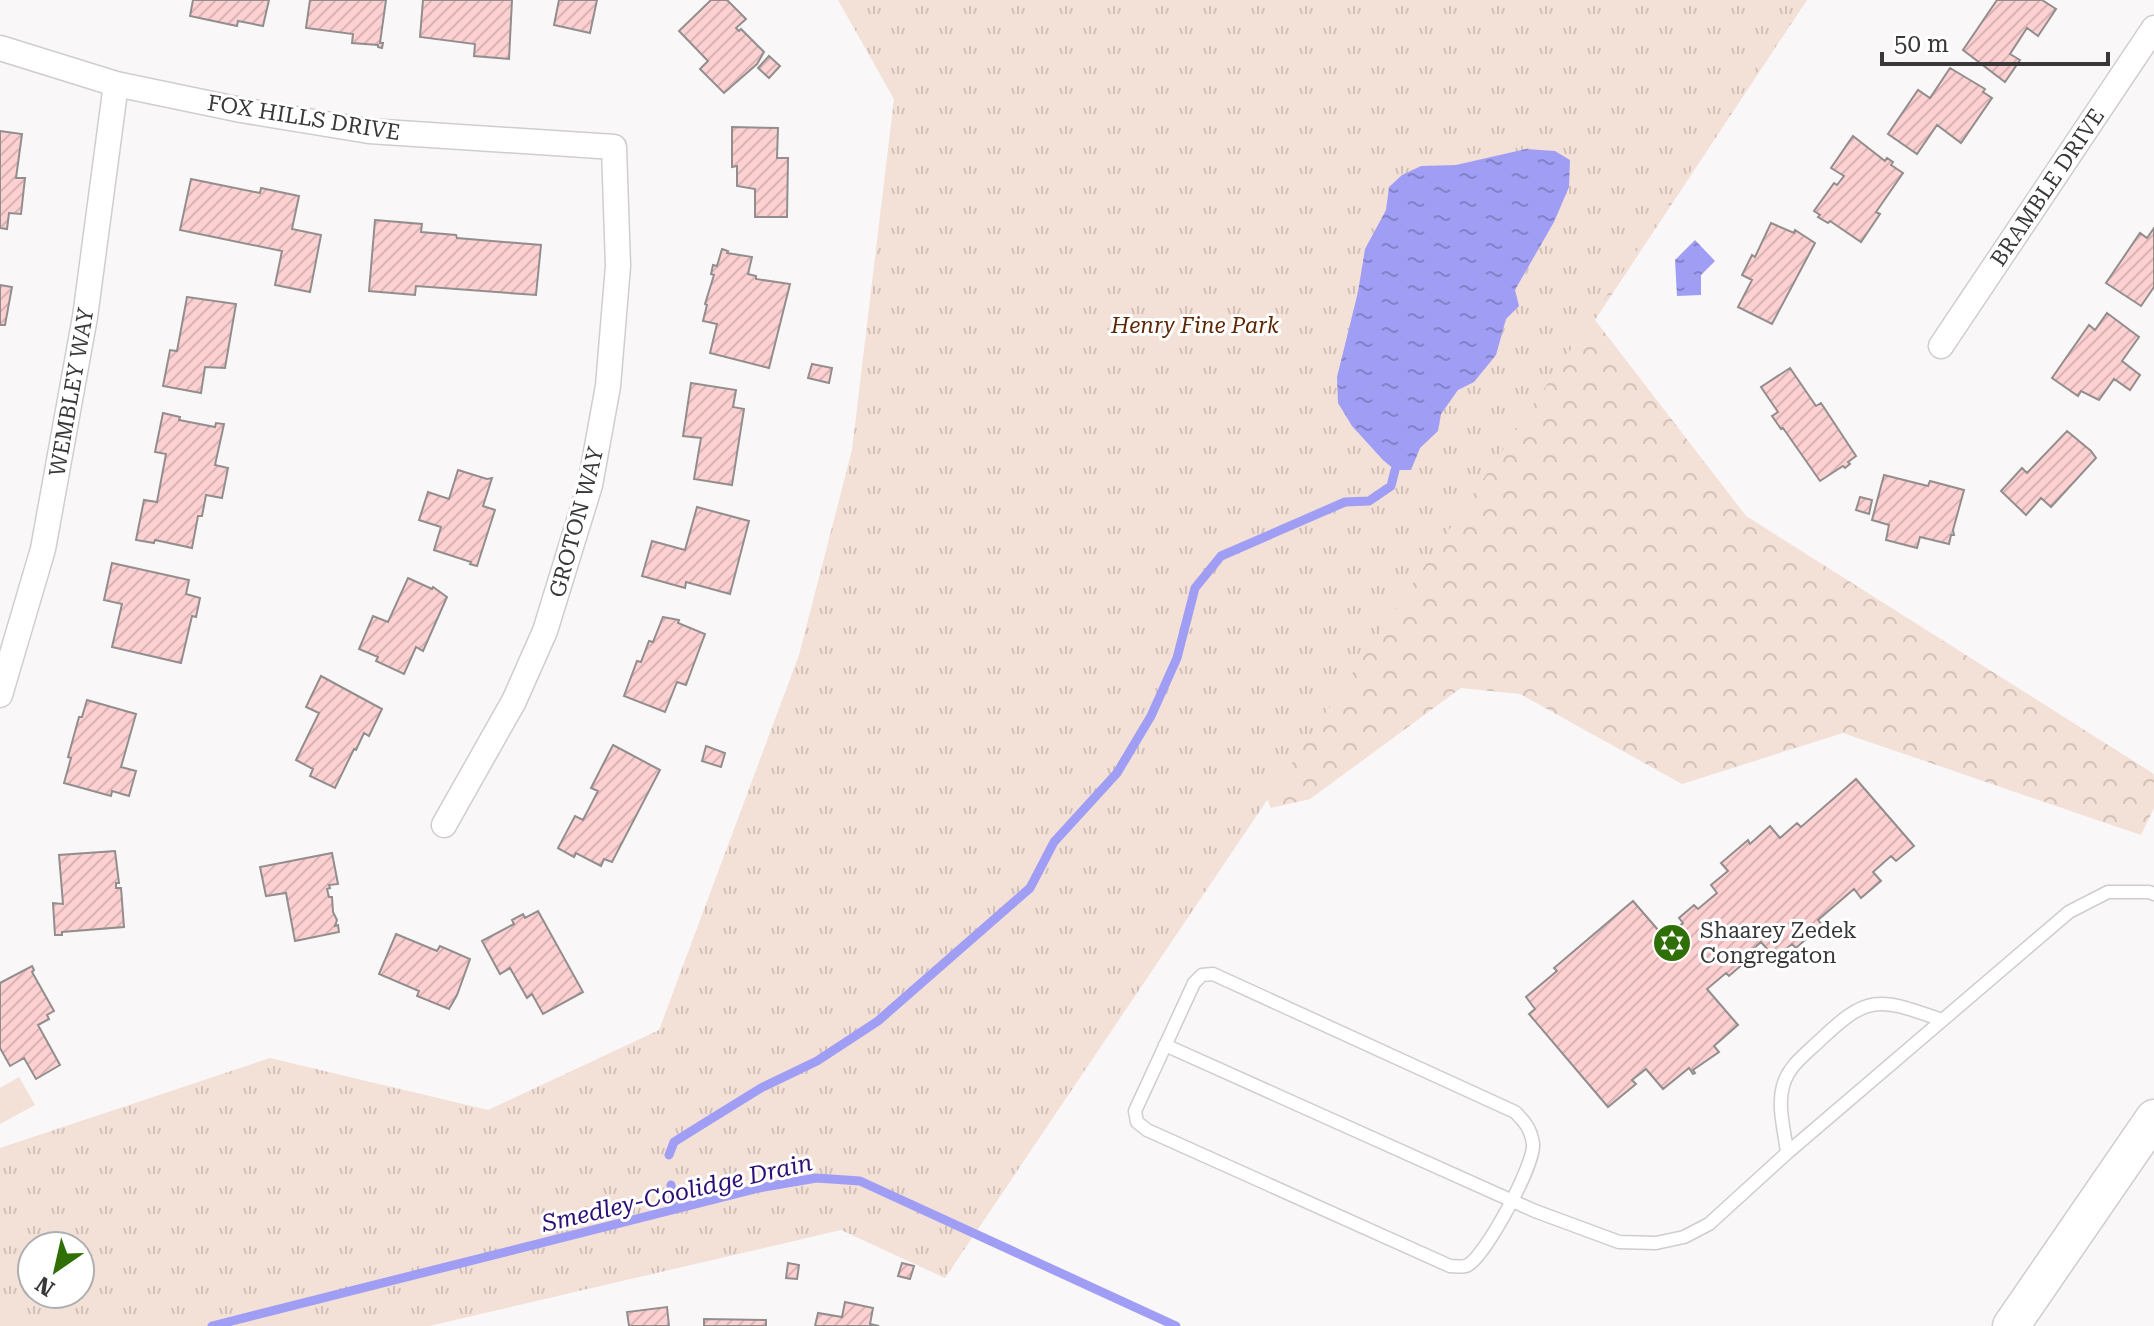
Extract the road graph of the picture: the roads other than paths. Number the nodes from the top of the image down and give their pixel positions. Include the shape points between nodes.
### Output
1 (2154, 28) edge
2 (0, 48) edge
3 (116, 84) junction
4 (614, 147) joint
5 (1941, 346) dead end
6 (0, 695) edge
7 (444, 825) dead end
8 (2154, 894) edge
9 (1942, 1020) junction
10 (1165, 1045) junction
11 (2154, 1118) edge
12 (1787, 1153) junction
13 (1512, 1202) junction
14 (2011, 1326) edge

1 - 5 street, BRAMBLE DRIVE
2 - 3 street, FOX HILLS DRIVE
3 - 4 street, FOX HILLS DRIVE via 369,131
3 - 6 street, WEMBLEY WAY via 85,317 43,549
4 - 7 street, GROTON WAY via 618,266 608,386 590,485 545,631 514,701
8 - 9 lane via 2108,892 2069,912
9 - 12 lane
9 - 12 lane via 1895,1003 1868,1005 1845,1016 1790,1069 1781,1108
10 - 13 lane
10 - 13 lane via 1194,983 1213,974 1515,1112 1529,1126 1534,1148
10 - 13 lane via 1135,1111 1137,1122 1147,1130 1450,1266 1465,1267 1476,1259
11 - 14 street
12 - 13 lane via 1709,1224 1656,1243 1619,1242

